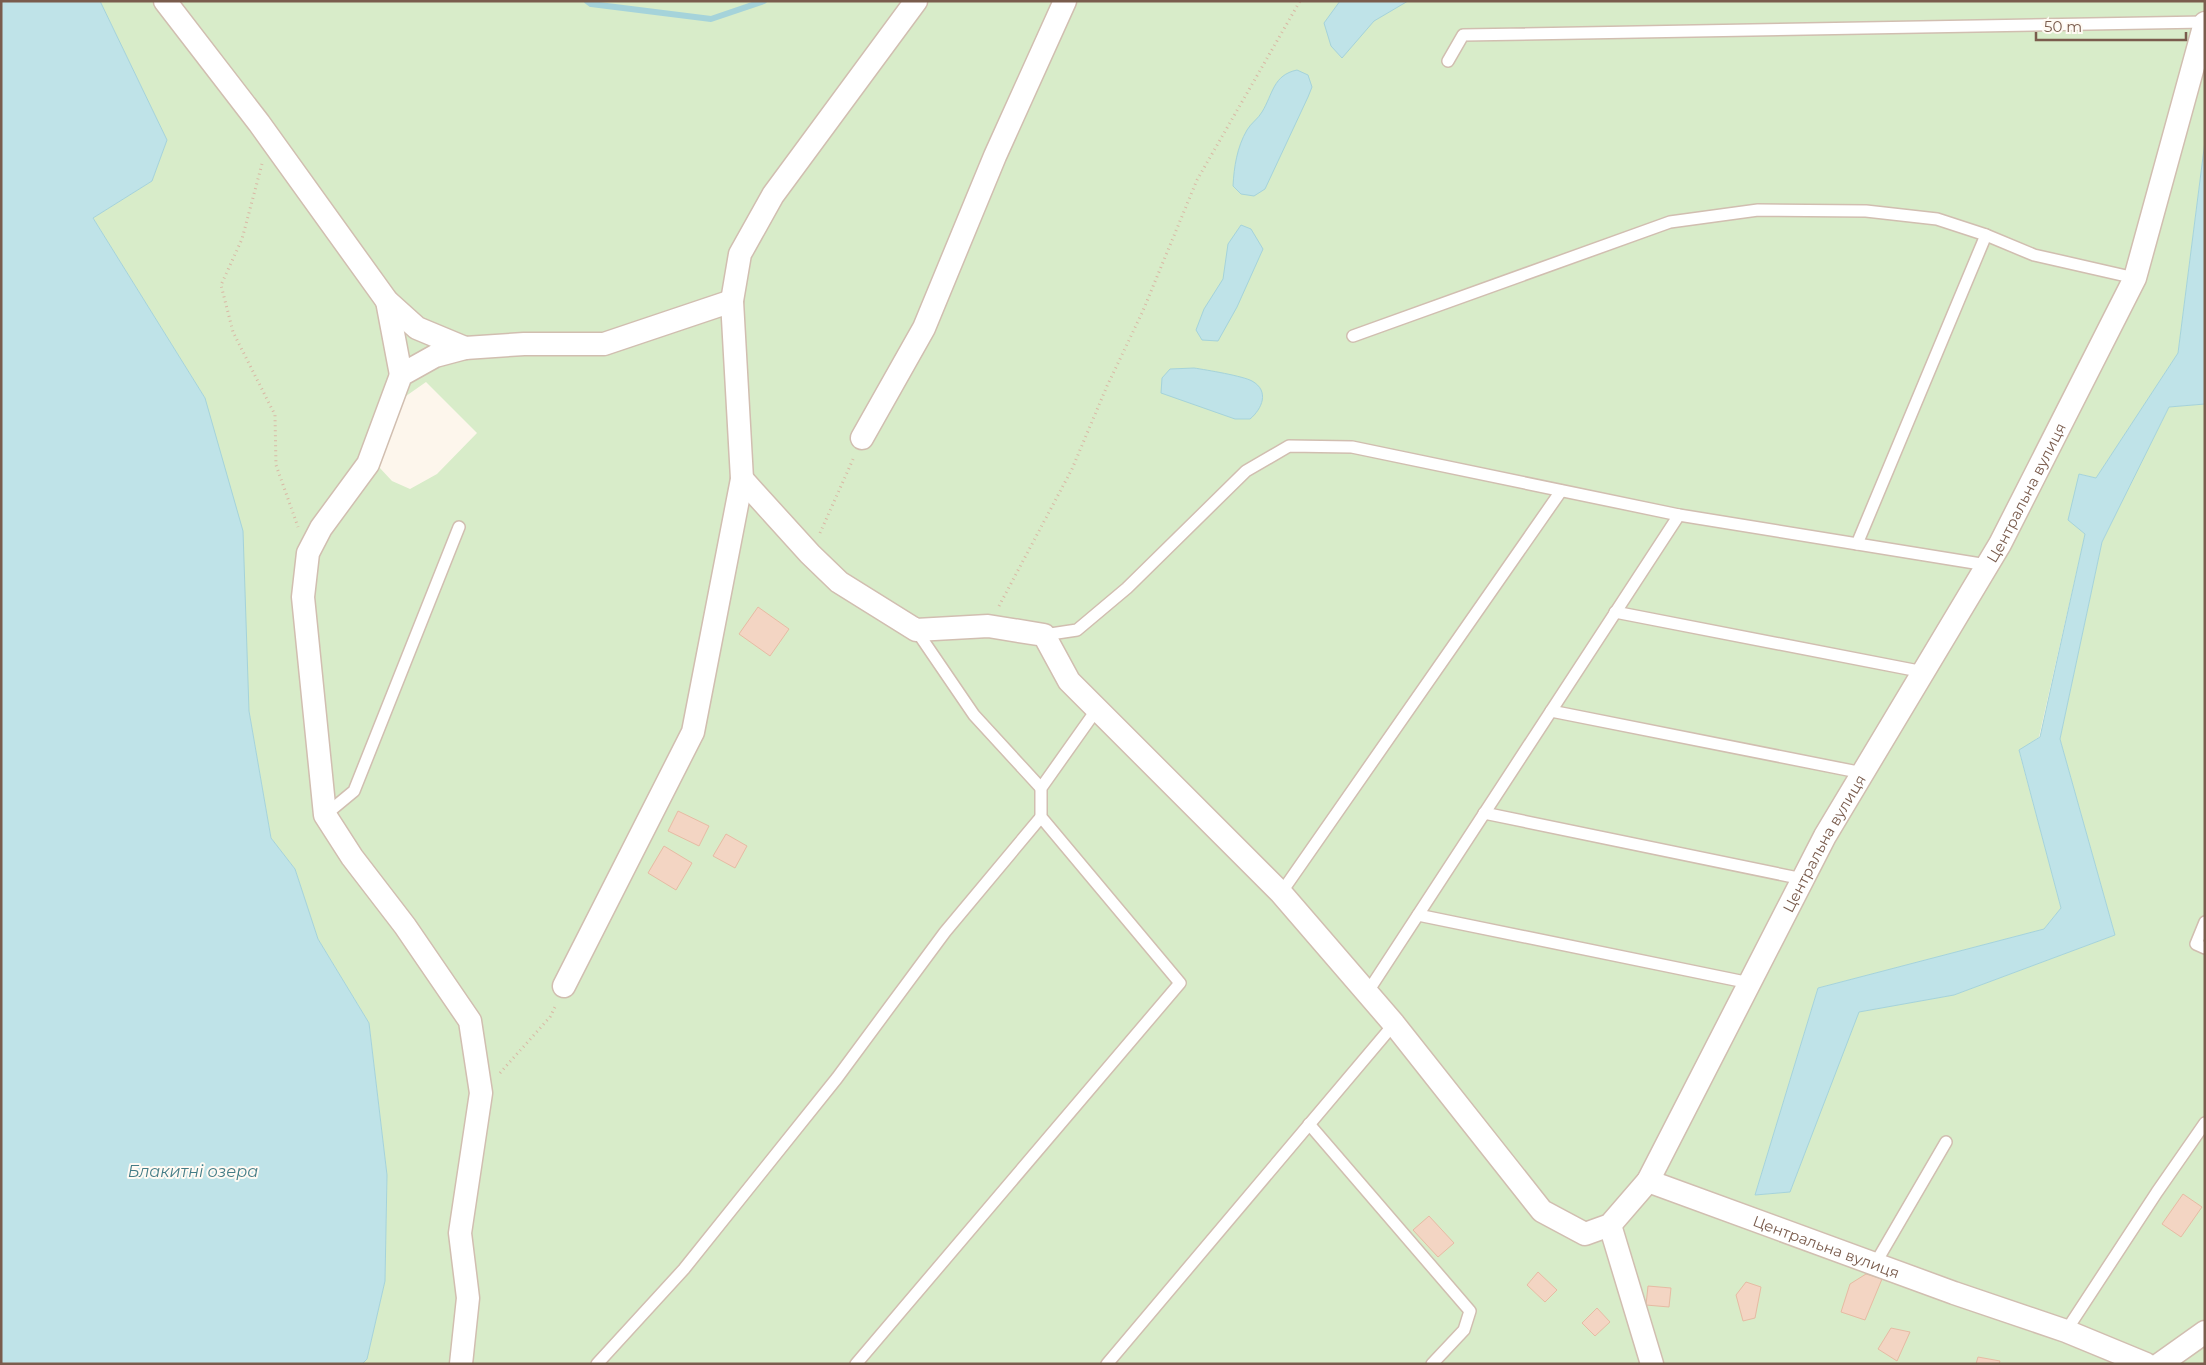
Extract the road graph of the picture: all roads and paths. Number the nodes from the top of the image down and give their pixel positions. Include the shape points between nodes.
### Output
1 (165, 1) edge
2 (916, 1) edge
3 (1065, 1) edge
4 (1300, 1) edge
5 (2205, 22) edge
6 (1448, 61) dead end
7 (268, 138) junction
8 (1986, 236) junction
9 (2135, 278) junction
10 (387, 301) junction
11 (732, 301) junction
12 (1353, 336) dead end
13 (465, 348) junction
14 (401, 375) junction
15 (862, 438) joint
16 (742, 479) junction
17 (1561, 491) junction
18 (1679, 515) junction
19 (459, 528) dead end
20 (1857, 544) junction
21 (308, 554) junction
22 (810, 554) junction
23 (1988, 565) junction
24 (1616, 612) junction
25 (988, 626) junction
26 (916, 630) junction
27 (1044, 635) junction
28 (1924, 672) junction
29 (1096, 709) junction
30 (1551, 711) junction
31 (1863, 773) junction
32 (1042, 788) junction
33 (1484, 813) junction
34 (325, 815) junction
35 (1041, 817) junction
36 (1803, 879) junction
37 (1281, 893) junction
38 (1418, 915) junction
39 (2205, 922) edge
40 (2205, 948) edge
41 (1750, 983) junction
42 (564, 986) joint
43 (1367, 993) junction
44 (1394, 1024) junction
45 (481, 1093) junction
46 (2205, 1123) edge
47 (1309, 1124) junction
48 (1946, 1142) dead end
49 (1648, 1181) junction
50 (1610, 1225) junction
51 (1875, 1264) junction
52 (2066, 1331) junction
53 (2205, 1332) edge
54 (461, 1364) edge
55 (597, 1364) edge
56 (856, 1364) edge
57 (1107, 1364) edge
58 (1432, 1364) edge
59 (1652, 1364) edge
60 (2146, 1364) edge
61 (2160, 1364) edge

1 - 7 street
2 - 11 street via 772,195 740,254
3 - 15 street via 995,156 924,328
4 - 25 path via 1197,180 1072,469
5 - 6 lane via 1463,35
5 - 9 street, Центральна вулиця
7 - 10 street
7 - 21 path via 242,238 221,286 233,332 275,415 276,465
8 - 9 lane via 2034,255
8 - 12 lane via 1936,219 1866,211 1758,210 1670,222
8 - 20 lane
9 - 23 street, Центральна вулиця
10 - 13 street via 417,328
10 - 14 street
11 - 13 street via 604,344
11 - 16 street
13 - 14 street via 435,356
14 - 21 street via 368,464 321,528
15 - 22 path
16 - 22 street
16 - 42 street via 693,732
17 - 18 lane
17 - 27 lane via 1352,448 1289,446 1246,470 1127,588 1077,630
17 - 37 lane
18 - 20 lane
18 - 24 lane
19 - 34 lane via 354,791
20 - 23 lane
21 - 34 street via 303,597
22 - 26 street via 839,582
23 - 28 street, Центральна вулиця
24 - 28 lane
24 - 30 lane
25 - 26 street
25 - 27 street
26 - 32 lane via 974,715
27 - 29 street via 1068,681
28 - 31 street, Центральна вулиця
29 - 32 lane
29 - 37 street
30 - 31 lane
30 - 33 lane
31 - 36 street, Центральна вулиця
32 - 35 lane
33 - 36 lane
33 - 38 lane
34 - 45 street via 470,1021
35 - 55 lane via 945,932 837,1078 684,1269
35 - 56 lane via 1180,983
36 - 41 street, Центральна вулиця
37 - 43 street
38 - 41 lane
38 - 43 lane
39 - 40 lane via 2196,944
41 - 49 street, Центральна вулиця
42 - 45 path via 550,1017
43 - 44 street
44 - 47 lane
44 - 50 street via 1542,1211 1584,1234
45 - 54 street via 460,1233 468,1298
46 - 52 lane
47 - 57 lane
47 - 58 lane via 1470,1311 1464,1330
48 - 51 lane
49 - 50 street
49 - 51 street, Центральна вулиця
50 - 59 street
51 - 52 street, Центральна вулиця
52 - 60 street, Центральна вулиця
53 - 61 street

